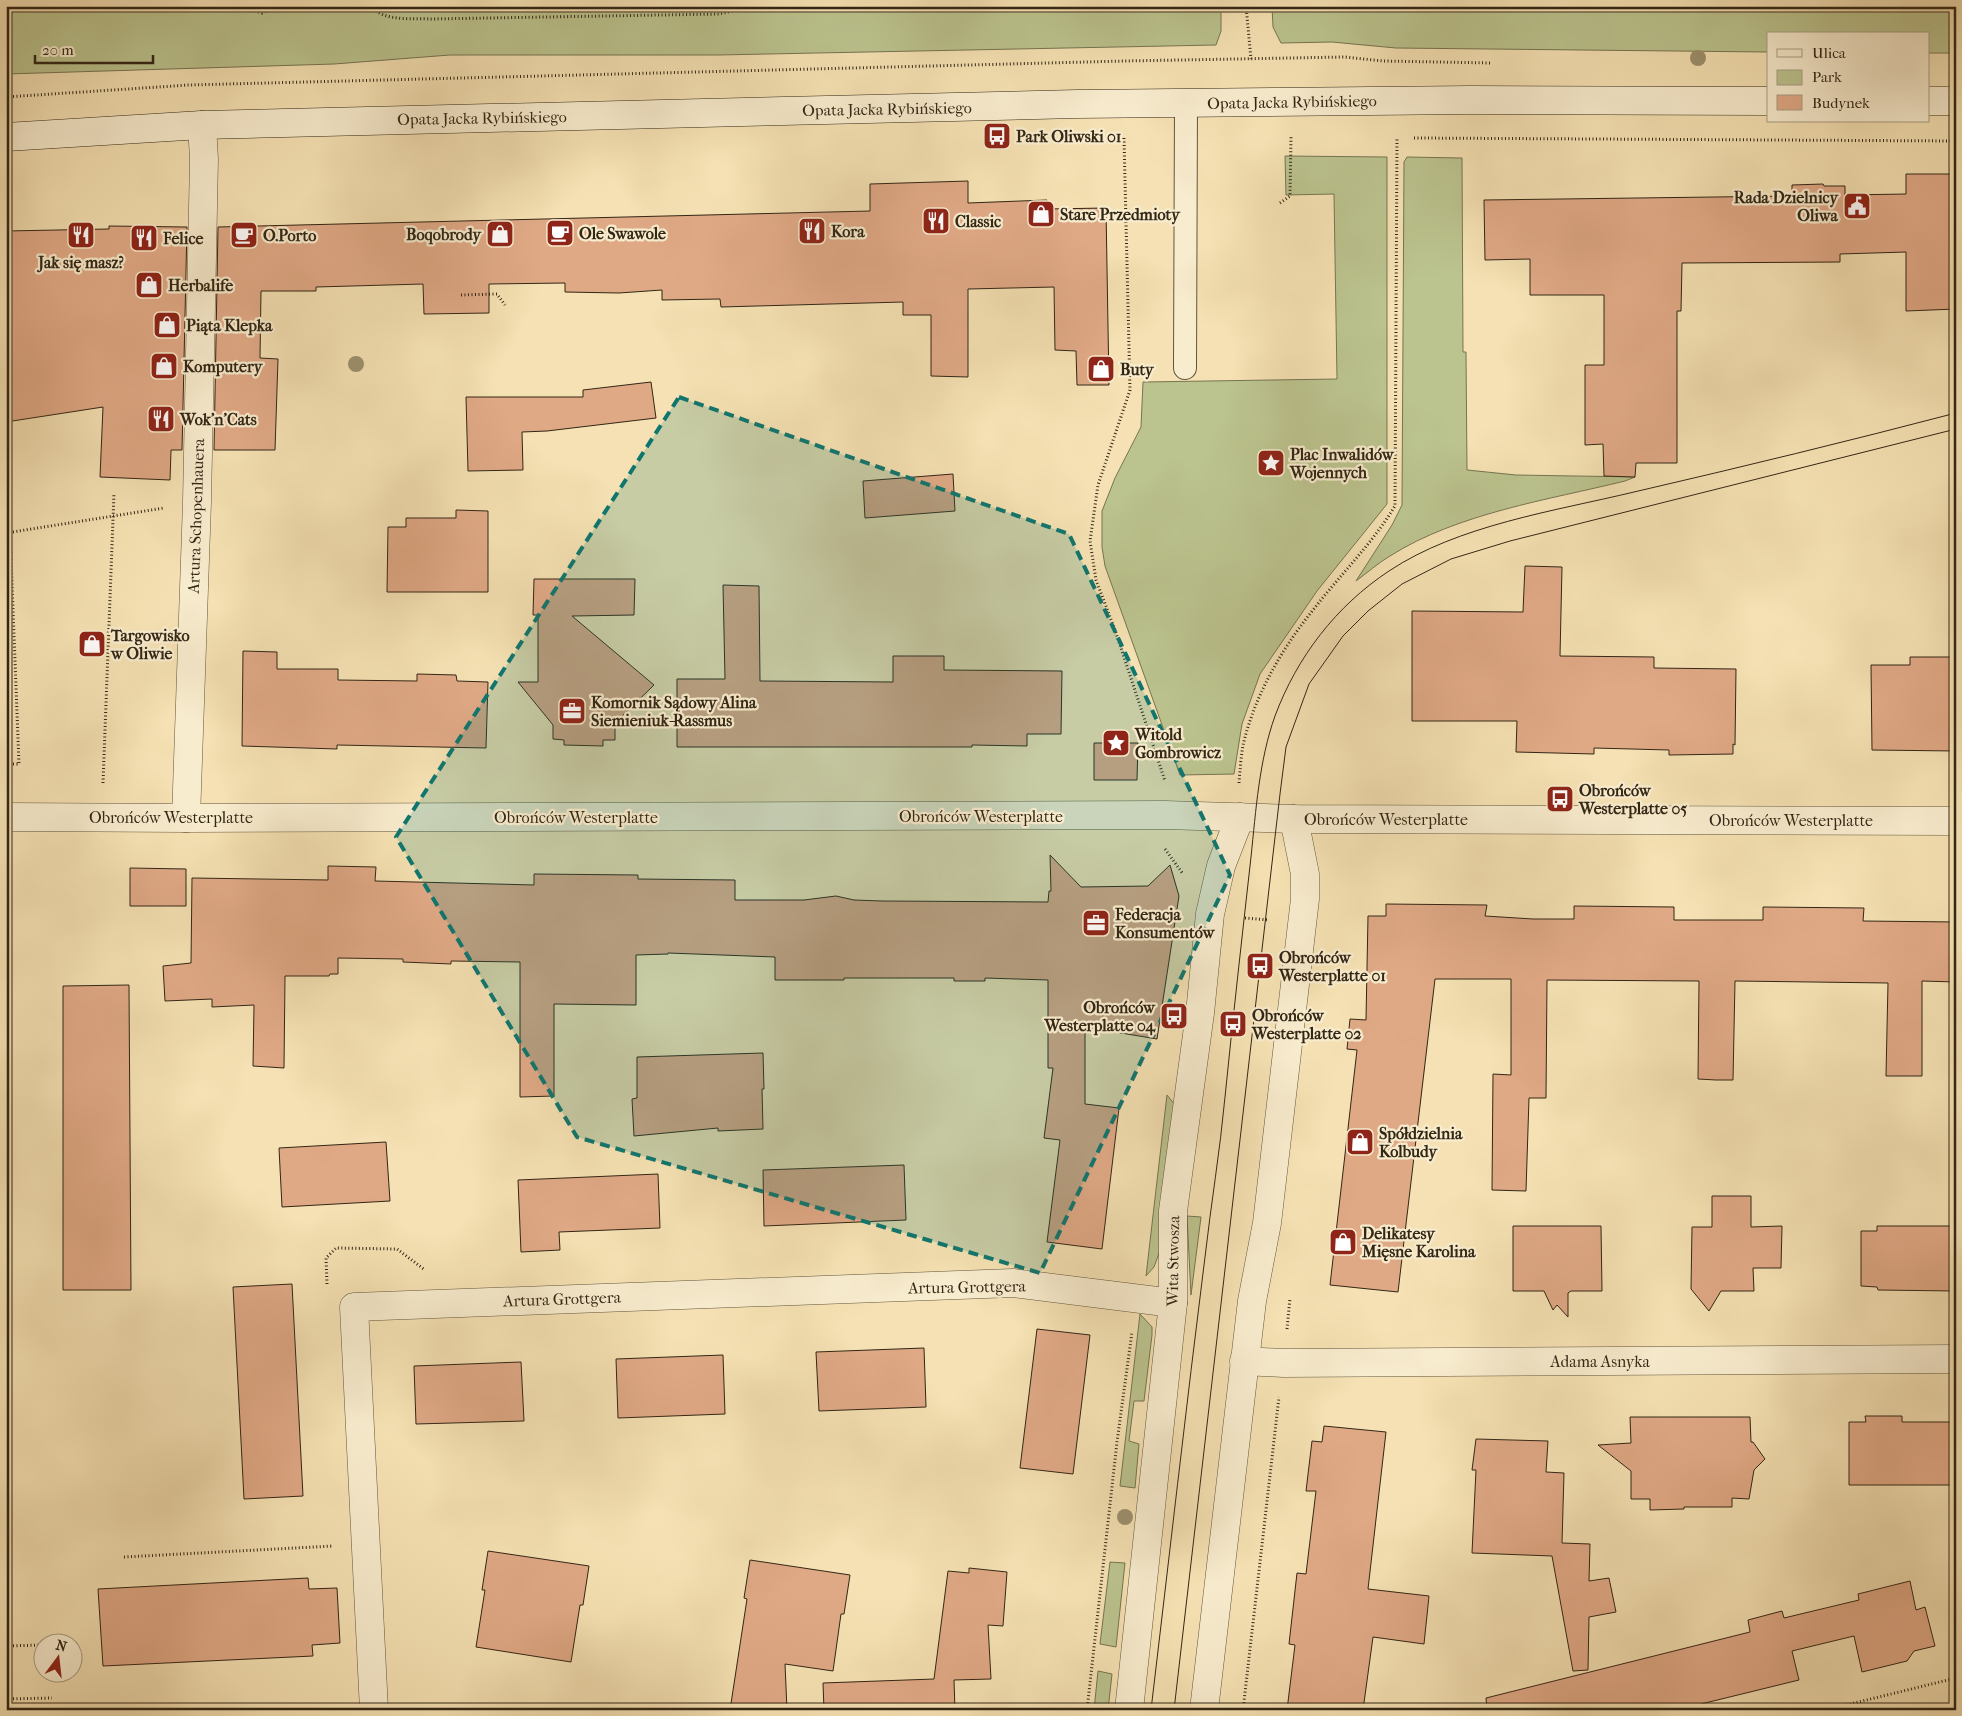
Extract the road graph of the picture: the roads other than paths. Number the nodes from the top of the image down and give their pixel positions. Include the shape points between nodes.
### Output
1 (1767, 101) edge
2 (1930, 101) edge
3 (1956, 101) edge
4 (1186, 104) junction
5 (202, 124) junction
6 (6, 137) edge
7 (1185, 368) dead end
8 (6, 817) edge
9 (186, 818) junction
10 (1240, 818) junction
11 (1294, 819) junction
12 (1956, 821) edge
13 (1173, 1302) junction
14 (1956, 1359) edge
15 (1244, 1361) junction
16 (374, 1710) edge
17 (1130, 1710) edge
18 (1204, 1710) edge

1 - 4 street, Opata Jacka Rybińskiego via 1471,100
2 - 3 street
4 - 5 street, Opata Jacka Rybińskiego
4 - 7 lane
5 - 6 street, Opata Jacka Rybińskiego
5 - 9 street, Artura Schopenhauera via 204,169 197,502
8 - 9 street, Obrońców Westerplatte
9 - 10 street, Obrońców Westerplatte via 1145,815
10 - 11 street, Obrońców Westerplatte
10 - 13 street, Wita Stwosza via 1220,866 1210,914 1174,1211
11 - 12 street, Obrońców Westerplatte
11 - 15 street via 1305,874 1305,899 1267,1223
13 - 16 street, Artura Grottgera via 1013,1283 354,1307
13 - 17 street, Wita Stwosza
14 - 15 street, Adama Asnyka
15 - 18 street

